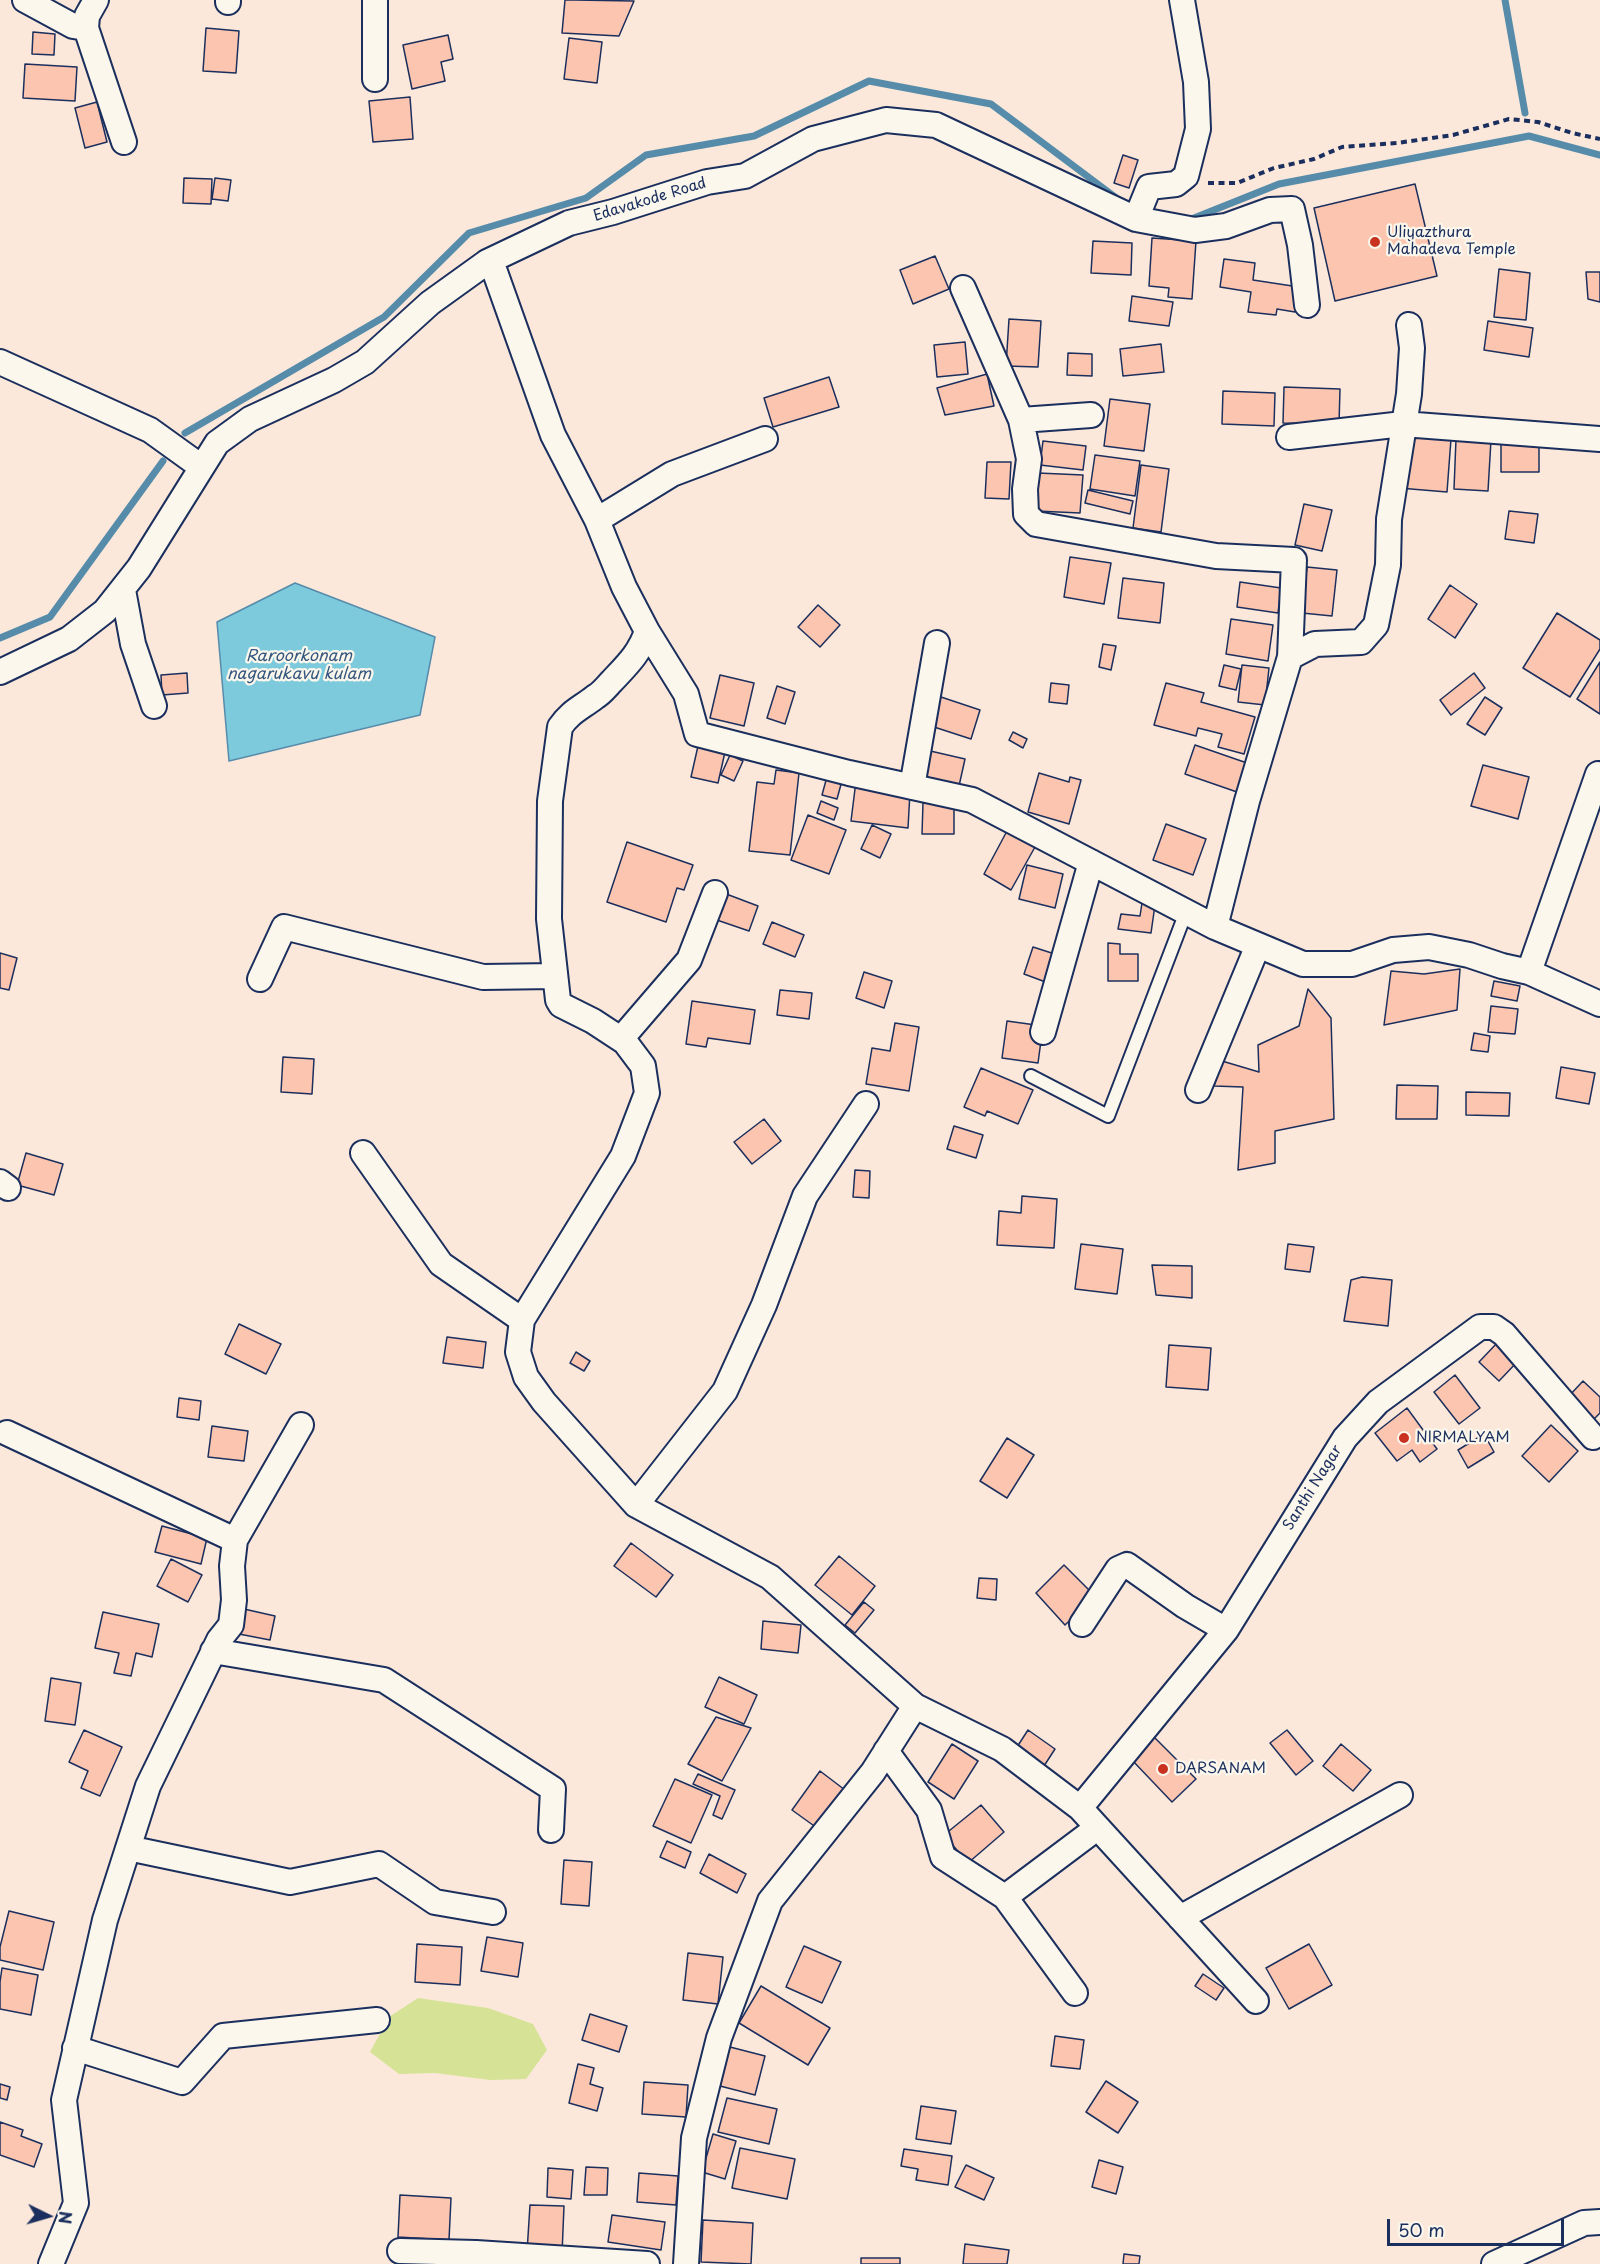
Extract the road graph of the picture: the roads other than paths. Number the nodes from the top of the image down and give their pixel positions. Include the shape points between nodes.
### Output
1 (25, 0) edge
2 (96, 0) edge
3 (375, 0) edge
4 (1182, 0) edge
5 (86, 28) junction
6 (375, 79) dead end
7 (123, 142) dead end
8 (1137, 216) junction
9 (487, 262) junction
10 (963, 288) dead end
11 (1307, 305) dead end
12 (1409, 325) dead end
13 (0, 362) edge
14 (1091, 415) dead end
15 (1021, 420) junction
16 (1403, 424) junction
17 (1289, 437) dead end
18 (765, 439) dead end
19 (1600, 439) edge
20 (200, 466) junction
21 (597, 520) junction
22 (123, 590) junction
23 (647, 631) junction
24 (937, 644) dead end
25 (1290, 657) junction
26 (0, 672) edge
27 (154, 706) dead end
28 (1598, 774) dead end
29 (912, 787) junction
30 (1091, 862) junction
31 (715, 893) dead end
32 (1186, 912) junction
33 (1215, 927) junction
34 (1258, 945) junction
35 (1529, 972) junction
36 (554, 976) junction
37 (260, 980) dead end
38 (1600, 1005) edge
39 (1042, 1032) dead end
40 (621, 1040) junction
41 (1031, 1076) dead end
42 (1198, 1090) dead end
43 (866, 1104) dead end
44 (363, 1153) dead end
45 (522, 1320) junction
46 (301, 1425) dead end
47 (7, 1433) dead end
48 (1593, 1437) dead end
49 (636, 1505) junction
50 (235, 1540) junction
51 (1082, 1624) dead end
52 (1226, 1630) junction
53 (213, 1651) junction
54 (915, 1706) junction
55 (886, 1751) junction
56 (1400, 1795) dead end
57 (1080, 1808) junction
58 (1097, 1828) junction
59 (551, 1830) dead end
60 (128, 1848) junction
61 (1005, 1897) junction
62 (493, 1911) dead end
63 (1180, 1918) junction
64 (1075, 1993) dead end
65 (1256, 2001) dead end
66 (377, 2020) dead end
67 (75, 2048) junction
68 (1600, 2222) edge
69 (400, 2251) dead end
70 (51, 2264) edge
71 (647, 2264) edge
72 (686, 2264) edge
73 (1494, 2264) edge

1 - 5 street via 73,26
2 - 5 street via 87,16
3 - 6 street
4 - 8 street via 1197,82 1198,129 1186,176 1176,184 1149,187
5 - 7 street
8 - 9 street, Edavakode Road via 936,125 886,120 813,139 745,176 707,182 569,223
8 - 11 street, Edavakode Road via 1194,230 1226,226 1270,210 1292,209
9 - 20 street, Edavakode Road via 430,303 365,362 250,419 217,443
9 - 21 street via 495,272 553,435
10 - 15 street
12 - 16 street via 1412,348
13 - 20 street via 150,430
14 - 15 street
15 - 25 street via 1029,459 1026,514 1036,524 1216,556 1294,560
16 - 17 street
16 - 19 street
16 - 25 street via 1389,519 1388,565 1376,625 1360,642 1315,644
18 - 21 street via 672,474
20 - 22 street, Edavakode Road
21 - 23 street
22 - 26 street, Edavakode Road via 105,611 69,639
22 - 27 street via 133,644
23 - 29 street via 686,694 697,734
23 - 36 street via 633,660 596,697 566,717 560,727 550,801 549,919
24 - 29 street
25 - 33 street
28 - 35 street
29 - 30 street via 972,800
30 - 32 street
30 - 39 street
31 - 40 street via 689,960
32 - 33 street
32 - 41 lane via 1108,1116
33 - 34 street
34 - 35 street via 1303,964 1352,964 1393,950 1429,947
34 - 42 street
35 - 38 street
36 - 37 street via 483,977 284,927
36 - 40 street via 561,1005
40 - 45 street via 643,1066 647,1093 623,1156
43 - 49 street via 805,1196 764,1305 725,1391
44 - 45 street via 441,1264
45 - 49 street via 518,1352 526,1377
46 - 50 street
47 - 50 street
48 - 52 street, Santhi Nagar via 1504,1334 1494,1327 1480,1327 1378,1402 1345,1438
49 - 54 street via 770,1577
50 - 53 street via 231,1625
51 - 52 street via 1118,1569 1127,1565
52 - 57 street, Santhi Nagar
53 - 59 street via 384,1680 553,1789
53 - 60 street via 148,1786
54 - 55 street
54 - 57 street via 1002,1749
55 - 61 street via 929,1810 943,1857
55 - 72 street via 770,1901 719,2038 694,2138
56 - 63 street
57 - 58 street
58 - 61 street
58 - 63 street
60 - 62 street via 290,1882 379,1864 435,1902
60 - 67 street via 105,1920
61 - 64 street
63 - 65 street
66 - 67 street via 223,2036 182,2082
67 - 70 street via 64,2110 76,2203
68 - 73 street via 1584,2223
69 - 71 street

